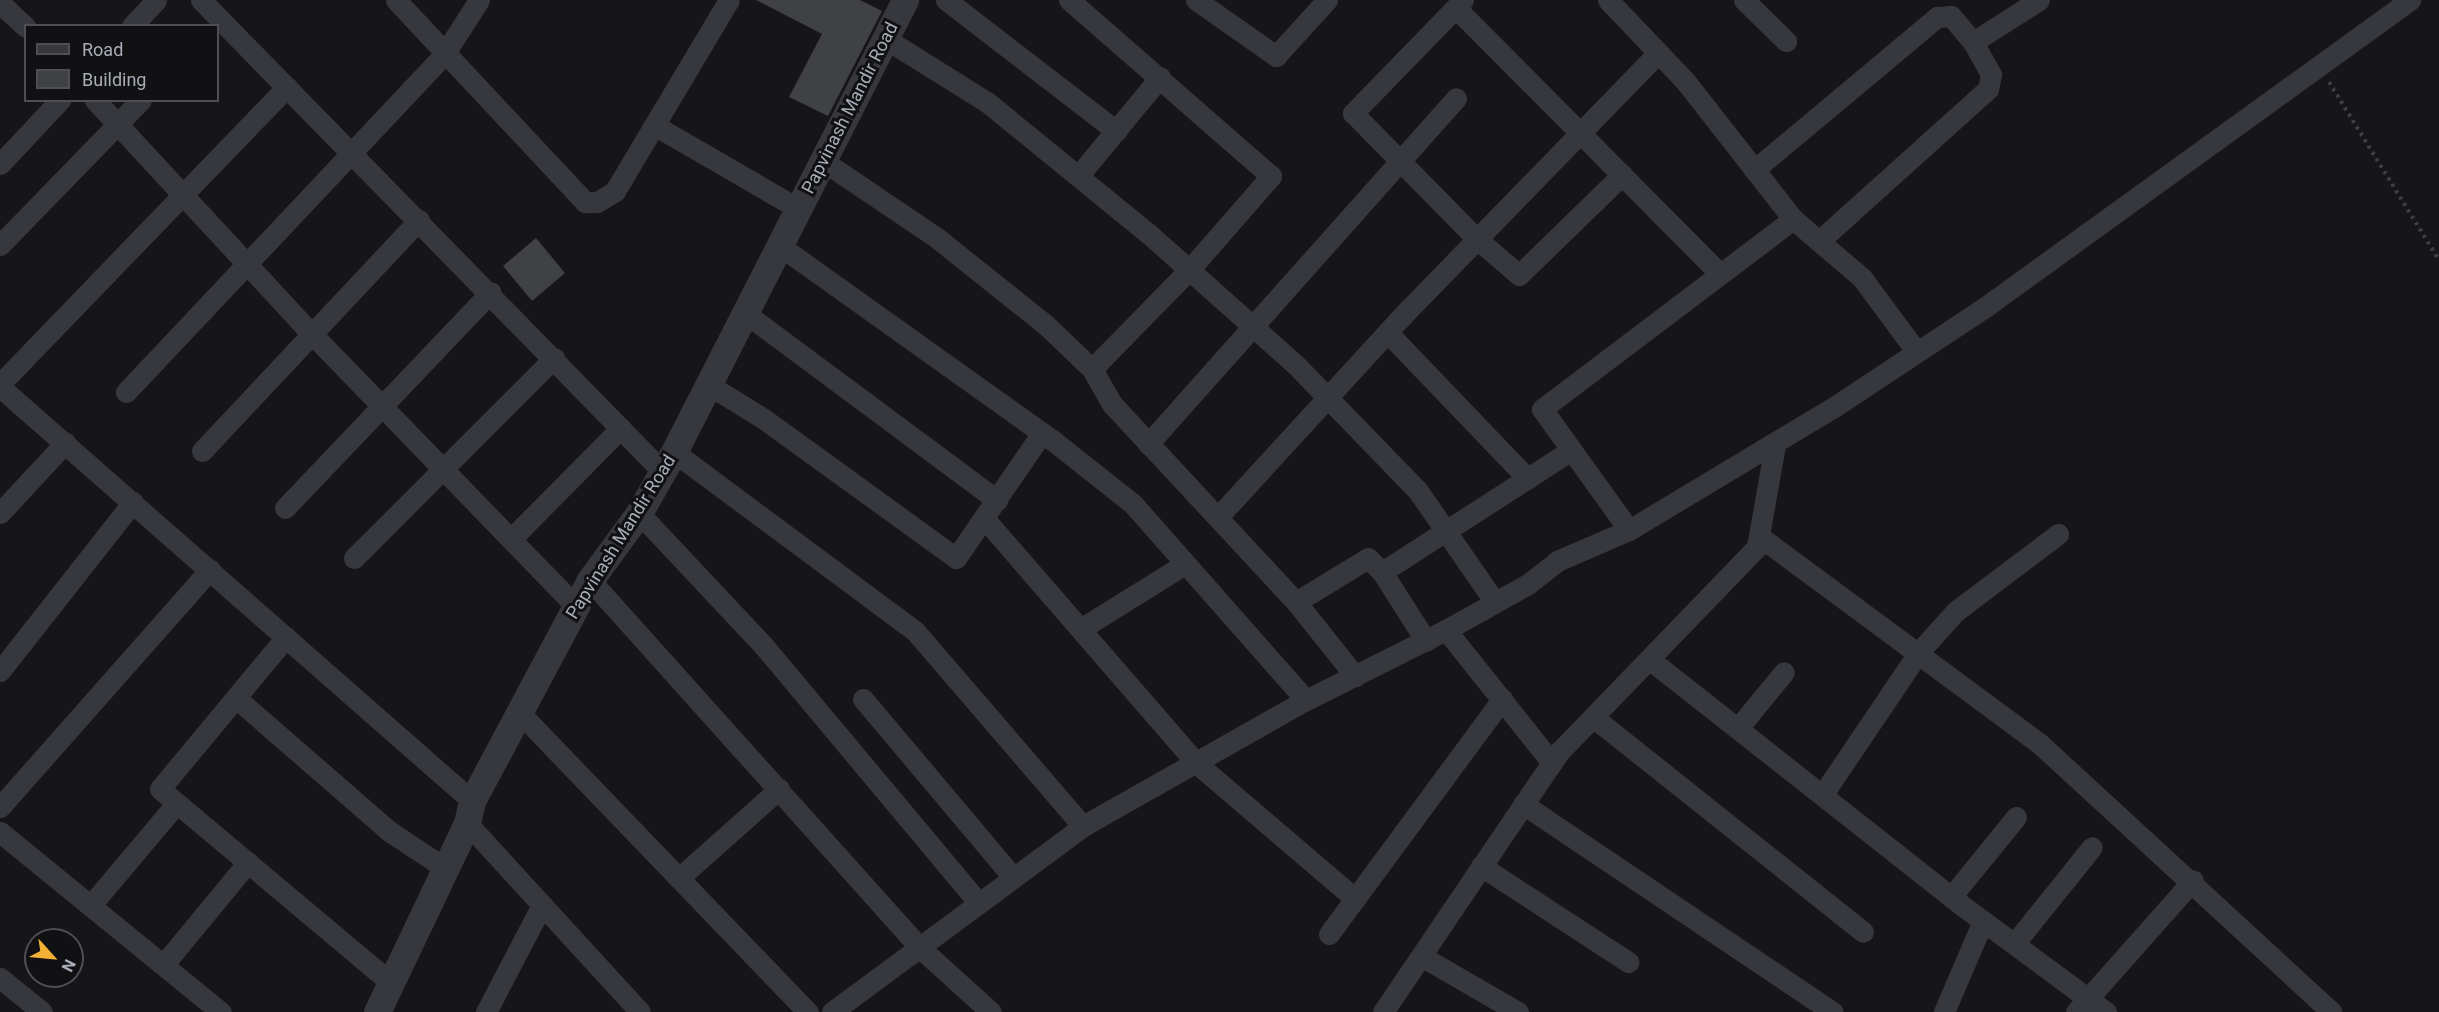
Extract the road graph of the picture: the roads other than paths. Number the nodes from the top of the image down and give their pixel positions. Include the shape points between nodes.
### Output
1 (156, 0) edge
2 (396, 0) edge
3 (479, 0) edge
4 (729, 0) edge
5 (906, 0) edge
6 (946, 0) edge
7 (1069, 0) edge
8 (1196, 0) edge
9 (1327, 0) edge
10 (1744, 0) edge
11 (2039, 0) edge
12 (2410, 0) edge
13 (1615, 2) edge
14 (0, 3) edge
15 (1459, 4) edge
16 (207, 13) edge
17 (134, 24) edge
18 (219, 24) edge
19 (219, 24) edge
20 (24, 25) edge
21 (886, 39) junction
22 (1786, 41) dead end
23 (1973, 42) junction
24 (445, 53) junction
25 (1658, 53) junction
26 (1160, 77) junction
27 (287, 87) junction
28 (1456, 98) dead end
29 (58, 102) edge
30 (97, 102) edge
31 (139, 102) edge
32 (654, 125) junction
33 (118, 126) junction
34 (1116, 131) junction
35 (1580, 133) junction
36 (352, 152) junction
37 (1398, 159) junction
38 (823, 161) junction
39 (0, 164) edge
40 (1754, 170) junction
41 (1080, 175) junction
42 (1622, 175) junction
43 (182, 193) junction
44 (799, 208) junction
45 (1793, 219) junction
46 (419, 220) junction
47 (1477, 239) junction
48 (1819, 242) junction
49 (0, 245) edge
50 (780, 246) junction
51 (248, 264) junction
52 (1189, 270) junction
53 (1720, 274) junction
54 (491, 292) junction
55 (745, 313) junction
56 (1252, 326) junction
57 (1388, 333) junction
58 (312, 334) junction
59 (1916, 351) junction
60 (554, 358) junction
61 (1092, 369) junction
62 (0, 385) edge
63 (709, 385) junction
64 (126, 392) dead end
65 (1329, 400) junction
66 (382, 407) junction
67 (621, 428) junction
68 (1042, 433) junction
69 (65, 443) junction
70 (1148, 444) junction
71 (1775, 445) junction
72 (1571, 450) junction
73 (202, 451) dead end
74 (668, 462) junction
75 (445, 472) junction
76 (1528, 479) junction
77 (997, 500) junction
78 (133, 502) junction
79 (285, 508) dead end
80 (0, 513) edge
81 (639, 513) junction
82 (1218, 517) junction
83 (984, 518) junction
84 (1629, 530) junction
85 (1446, 532) junction
86 (2058, 534) dead end
87 (1760, 536) junction
88 (511, 539) junction
89 (354, 558) dead end
90 (1185, 564) junction
91 (210, 570) junction
92 (1382, 572) junction
93 (590, 580) junction
94 (1296, 602) junction
95 (1495, 602) junction
96 (576, 606) junction
97 (1082, 628) junction
98 (1446, 630) junction
99 (286, 637) junction
100 (1426, 641) junction
101 (1918, 653) junction
102 (1649, 659) junction
103 (0, 671) edge
104 (1784, 672) dead end
105 (1355, 676) junction
106 (236, 698) junction
107 (863, 699) dead end
108 (1502, 699) junction
109 (1306, 700) junction
110 (519, 712) junction
111 (1593, 717) junction
112 (1738, 728) junction
113 (1195, 762) junction
114 (1552, 763) junction
115 (779, 789) junction
116 (1823, 794) junction
117 (177, 803) junction
118 (1523, 804) junction
119 (0, 807) edge
120 (469, 812) junction
121 (2016, 817) dead end
122 (1083, 826) junction
123 (0, 832) edge
124 (2092, 847) dead end
125 (248, 862) junction
126 (1481, 866) junction
127 (445, 868) junction
128 (1013, 877) junction
129 (679, 878) junction
130 (2193, 880) junction
131 (1951, 897) junction
132 (1354, 898) junction
133 (979, 903) junction
134 (91, 904) junction
135 (542, 905) junction
136 (1983, 921) junction
137 (1863, 932) dead end
138 (1329, 933) dead end
139 (2014, 944) junction
140 (919, 948) junction
141 (1420, 956) junction
142 (1628, 962) dead end
143 (164, 964) junction
144 (0, 978) edge
145 (391, 983) junction
146 (2082, 1005) edge
147 (216, 1010) edge
148 (42, 1012) edge
149 (377, 1012) edge
150 (486, 1012) edge
151 (640, 1012) edge
152 (808, 1012) edge
153 (832, 1012) edge
154 (991, 1012) edge
155 (1383, 1012) edge
156 (1518, 1012) edge
157 (1833, 1012) edge
158 (1944, 1012) edge
159 (2106, 1012) edge
160 (2331, 1012) edge

1 - 17 street
2 - 24 street
3 - 24 street
4 - 32 street
5 - 21 street, Papvinash Mandir Road
6 - 34 street
7 - 26 street
8 - 9 street via 1276,56
10 - 22 street
11 - 23 street
12 - 59 street via 1988,305
13 - 25 street
14 - 20 street
15 - 35 street
15 - 37 street via 1353,113
16 - 19 street
18 - 27 street
21 - 38 street, Papvinash Mandir Road
21 - 41 street via 987,102
23 - 40 street via 1950,16 1937,17
23 - 48 street via 1991,74 1988,89
24 - 32 street via 585,202 597,202 615,191
24 - 36 street
25 - 35 street
25 - 40 street
26 - 34 street
26 - 52 street via 1271,176
27 - 36 street
27 - 43 street
28 - 37 street
29 - 39 street
30 - 33 street
31 - 33 street
32 - 44 street
33 - 43 street
33 - 49 street
34 - 41 street
35 - 42 street
35 - 47 street
36 - 46 street
36 - 51 street
37 - 47 street
37 - 56 street
38 - 44 street, Papvinash Mandir Road
38 - 61 street via 937,238 1046,324
40 - 45 street
41 - 52 street
42 - 47 street via 1519,275
42 - 53 street
43 - 51 street
43 - 62 street
44 - 50 street, Papvinash Mandir Road
45 - 48 street
45 - 53 street
46 - 54 street
46 - 58 street
47 - 57 street
48 - 59 street via 1862,278
50 - 55 street, Papvinash Mandir Road
50 - 68 street
51 - 58 street
51 - 64 street
52 - 56 street
52 - 61 street
53 - 72 street via 1542,410
54 - 60 street
54 - 66 street
55 - 63 street, Papvinash Mandir Road
55 - 77 street
56 - 65 street
56 - 70 street
57 - 65 street
57 - 76 street
58 - 66 street
58 - 73 street
59 - 71 street
60 - 67 street
60 - 75 street
61 - 70 street via 1112,404
62 - 69 street
63 - 74 street, Papvinash Mandir Road
63 - 83 street via 764,419 956,558
65 - 82 street
65 - 85 street via 1418,491
66 - 75 street
66 - 79 street
67 - 74 street
67 - 88 street
68 - 77 street
68 - 90 street via 1134,504
69 - 78 street
69 - 80 street
70 - 82 street
71 - 84 street
71 - 87 street
72 - 76 street
72 - 84 street
74 - 81 street, Papvinash Mandir Road
74 - 122 street via 915,631
75 - 88 street
75 - 89 street
76 - 85 street
77 - 83 street
78 - 91 street
78 - 103 street
81 - 93 street, Papvinash Mandir Road
81 - 133 street via 764,645
82 - 94 street
83 - 97 street
84 - 95 street via 1557,561
85 - 92 street
85 - 95 street
86 - 101 street via 1956,611
87 - 101 street
87 - 102 street via 1757,547
88 - 96 street
90 - 97 street
90 - 109 street
91 - 99 street
91 - 119 street
92 - 94 street via 1368,558
92 - 100 street
93 - 96 street, Papvinash Mandir Road
93 - 115 street
94 - 105 street
95 - 98 street
96 - 110 street, Papvinash Mandir Road
97 - 113 street
98 - 100 street
98 - 108 street
99 - 106 street
99 - 120 street
100 - 105 street
101 - 116 street
101 - 130 street via 2040,744
102 - 111 street
102 - 112 street
104 - 112 street
105 - 109 street
106 - 117 street via 160,789
106 - 127 street via 389,831
107 - 128 street
108 - 114 street
108 - 132 street
109 - 113 street
110 - 120 street, Papvinash Mandir Road
110 - 129 street
111 - 114 street
111 - 137 street
112 - 116 street
113 - 122 street
113 - 132 street
114 - 118 street
115 - 129 street
115 - 140 street
116 - 131 street
117 - 125 street
117 - 134 street
118 - 126 street
118 - 157 street
120 - 127 street, Papvinash Mandir Road
120 - 135 street
121 - 131 street
122 - 128 street
123 - 134 street
124 - 139 street
125 - 143 street
125 - 145 street
126 - 141 street
126 - 142 street
127 - 145 street, Papvinash Mandir Road
128 - 133 street
129 - 152 street
130 - 146 street
130 - 160 street
131 - 136 street
132 - 138 street
133 - 140 street
134 - 143 street
135 - 150 street
135 - 151 street
136 - 139 street
136 - 158 street
139 - 146 street
140 - 153 street
140 - 154 street
141 - 155 street
141 - 156 street
143 - 147 street
144 - 148 street
145 - 149 street, Papvinash Mandir Road
146 - 159 street

